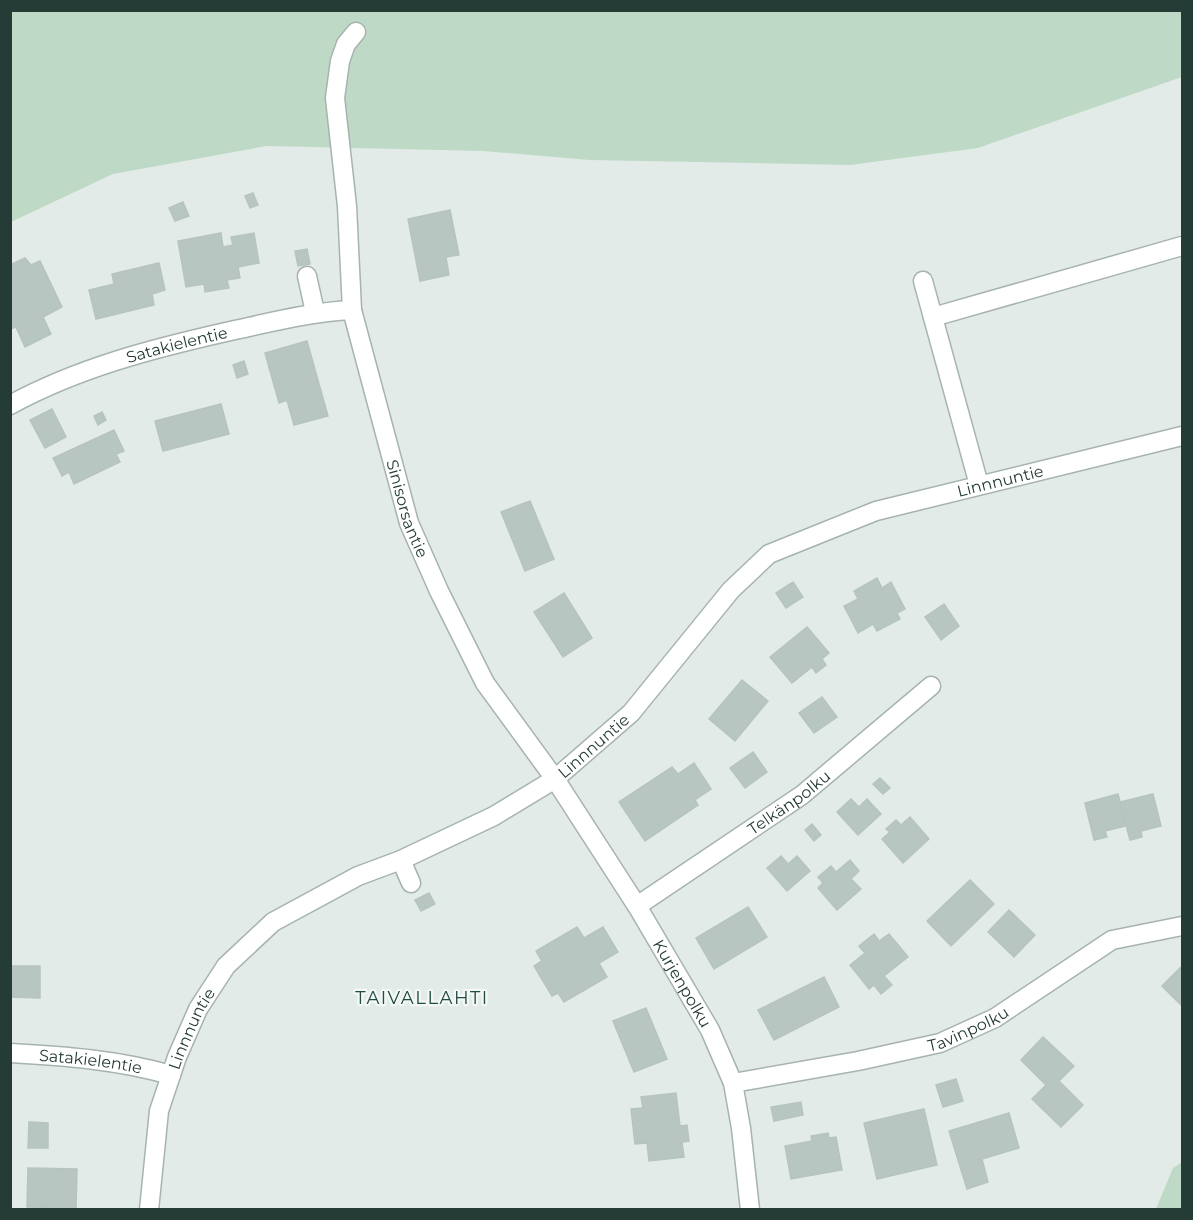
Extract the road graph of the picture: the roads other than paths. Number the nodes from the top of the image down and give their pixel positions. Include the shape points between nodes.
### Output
1 (356, 32) dead end
2 (1182, 246) edge
3 (308, 276) dead end
4 (923, 281) dead end
5 (352, 310) junction
6 (315, 312) junction
7 (933, 317) junction
8 (10, 405) edge
9 (1182, 436) edge
10 (979, 485) junction
11 (931, 686) dead end
12 (555, 779) junction
13 (401, 860) junction
14 (411, 883) dead end
15 (637, 906) junction
16 (1182, 926) edge
17 (10, 1053) edge
18 (171, 1075) junction
19 (733, 1083) junction
20 (149, 1209) edge
21 (750, 1209) edge

1 - 5 street, Sinisorsantie via 346,44 335,98 347,206
2 - 7 street
3 - 6 street
4 - 7 street
5 - 6 street, Satakielentie
5 - 12 street, Sinisorsantie via 409,523 485,683
6 - 8 street, Satakielentie via 143,351 48,385
7 - 10 street
9 - 10 street, Linnnuntie
10 - 12 street, Linnnuntie via 876,511 769,554 731,590 631,713
11 - 15 street, Telkänpolku via 802,795
12 - 13 street, Linnnuntie via 494,816
12 - 15 street, Kurjenpolku
13 - 14 street
13 - 18 street, Linnnuntie via 358,876 273,922 234,958 198,1009
15 - 19 street, Kurjenpolku via 710,1030
16 - 19 street, Tavinpolku via 1112,940 995,1018 940,1043
17 - 18 street, Satakielentie via 74,1056
18 - 20 street, Linnnuntie via 159,1111
19 - 21 street, Kurjenpolku

